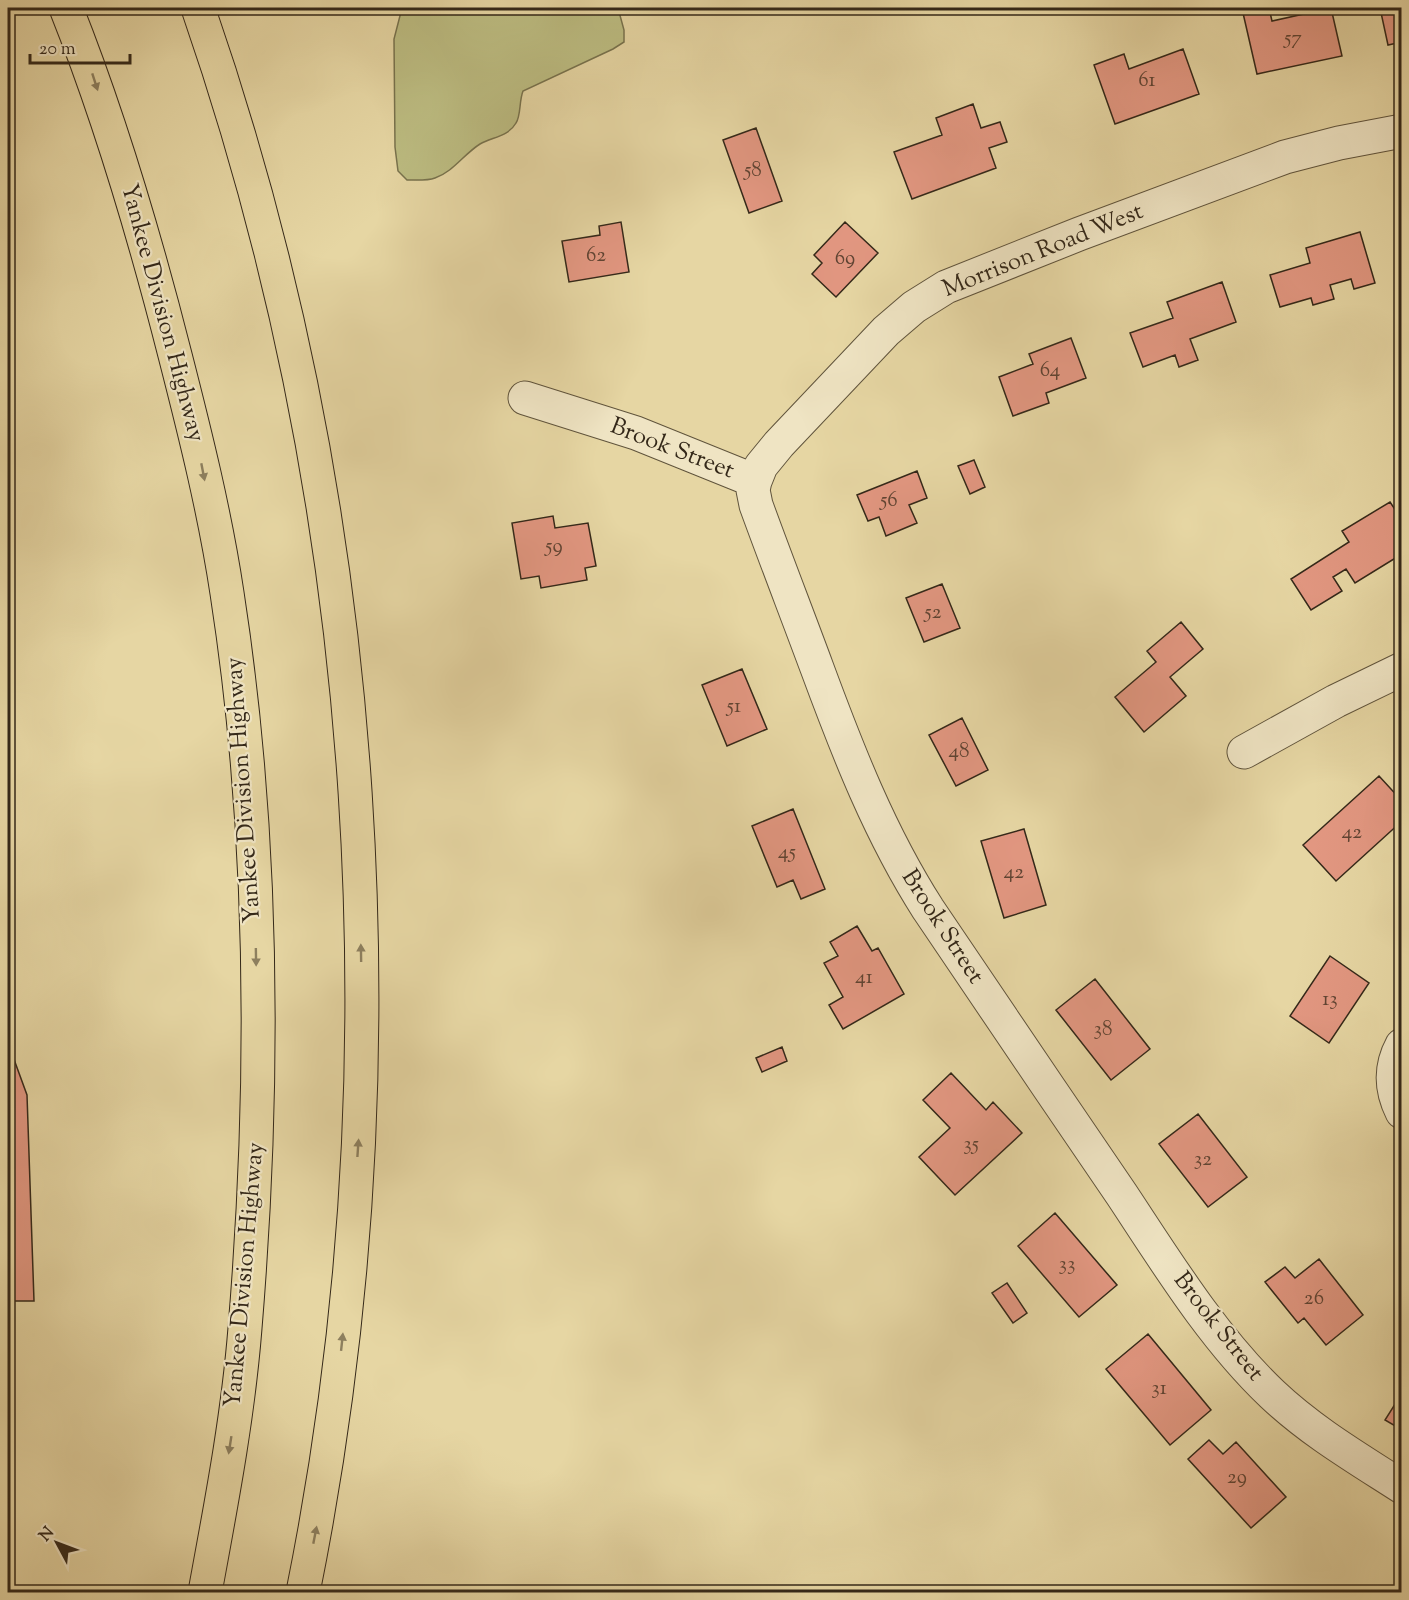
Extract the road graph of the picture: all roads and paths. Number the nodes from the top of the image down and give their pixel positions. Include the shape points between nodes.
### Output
1 (66, 8) edge
2 (198, 8) edge
3 (1401, 131) edge
4 (525, 398) dead end
5 (755, 481) junction
6 (1401, 669) edge
7 (1244, 752) dead end
8 (1401, 1045) edge
9 (1401, 1112) edge
10 (1401, 1487) edge
11 (205, 1593) edge
12 (303, 1593) edge

1 -> 11 highway, Yankee Division Highway via 92,72 128,182 198,442 227,592 244,736 255,879 256,1140 245,1331
12 -> 2 highway via 319,1513 343,1339 358,1144 362,1001 359,848 349,708 332,566 305,407 275,266
3 - 5 street, Morrison Road West via 1285,157 946,287 886,331 779,444 761,466
4 - 5 street, Brook Street via 636,433
5 - 10 street, Brook Street via 756,505 835,718 882,829 922,900 1162,1255 1234,1354 1300,1419
6 - 7 street
8 - 9 street via 1393,1086

